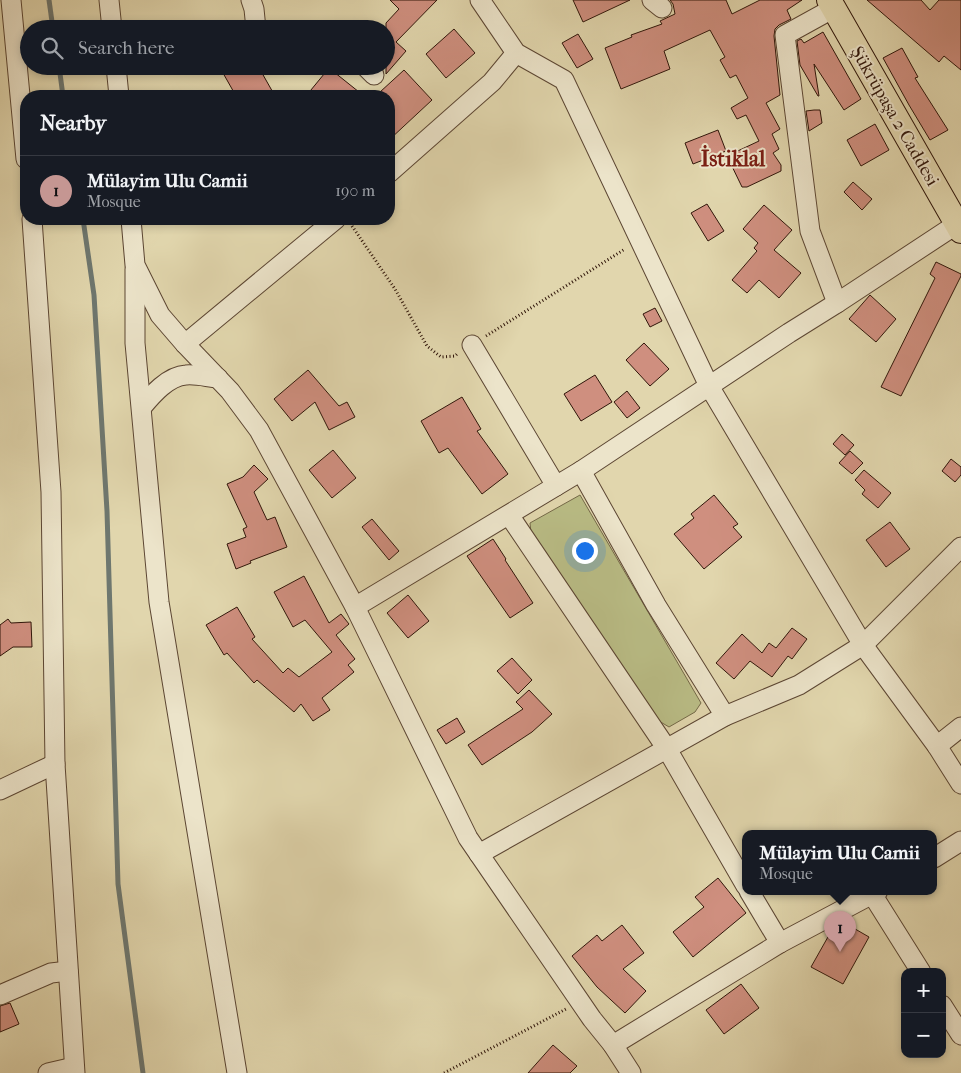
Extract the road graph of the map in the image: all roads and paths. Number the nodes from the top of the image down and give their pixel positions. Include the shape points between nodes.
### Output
1 (11, 0) edge
2 (109, 0) edge
3 (251, 0) edge
4 (480, 0) edge
5 (832, 4) edge
6 (111, 20) edge
7 (255, 20) edge
8 (516, 53) junction
9 (117, 75) edge
10 (118, 90) edge
11 (20, 95) edge
12 (395, 168) edge
13 (32, 225) edge
14 (132, 225) edge
15 (329, 225) edge
16 (351, 225) edge
17 (959, 228) edge
18 (640, 240) junction
19 (135, 265) junction
20 (837, 303) junction
21 (185, 344) junction
22 (472, 345) junction
23 (218, 378) junction
24 (709, 386) junction
25 (142, 407) junction
26 (581, 471) junction
27 (556, 486) junction
28 (509, 514) junction
29 (960, 552) edge
30 (355, 606) junction
31 (863, 645) junction
32 (725, 716) junction
33 (961, 727) edge
34 (937, 746) junction
35 (667, 750) junction
36 (55, 764) junction
37 (961, 784) edge
38 (0, 790) edge
39 (961, 841) edge
40 (479, 854) junction
41 (937, 856) edge
42 (742, 879) edge
43 (751, 895) edge
44 (869, 895) edge
45 (877, 895) edge
46 (780, 943) junction
47 (919, 968) edge
48 (68, 971) junction
49 (0, 995) edge
50 (580, 1002) junction
51 (946, 1011) edge
52 (961, 1035) edge
53 (613, 1045) junction
54 (74, 1070) edge
55 (48, 1073) edge
56 (237, 1073) edge
57 (444, 1073) edge
58 (631, 1073) edge

1 - 11 street
2 - 6 street
3 - 7 street
4 - 8 street
5 - 17 main road, Şükrüpaşa 2 Caddesi
5 - 20 street via 785,35 810,231
8 - 12 street via 492,82
8 - 18 street via 564,80
9 - 10 street
13 - 36 street via 51,492
14 - 19 street
15 - 21 street
16 - 22 path via 395,289 427,346 441,357 455,356
17 - 20 street
18 - 22 path
18 - 24 street
19 - 21 street via 160,315
19 - 25 street via 136,344
20 - 24 street
21 - 23 street
22 - 27 street
23 - 25 street via 184,374 170,380
23 - 30 street via 259,430
24 - 26 street
24 - 31 street
25 - 56 street via 159,602
26 - 27 street
26 - 32 street via 656,605
27 - 28 street
28 - 30 street
28 - 35 street
29 - 31 street
30 - 40 street via 468,838
31 - 32 street via 799,685
31 - 34 street
32 - 35 street
33 - 34 street
34 - 37 street
35 - 40 street
35 - 42 street
36 - 38 street
36 - 48 street
39 - 41 street
40 - 50 street
43 - 46 street
44 - 46 street
45 - 47 street
46 - 53 street
48 - 49 street via 51,973
48 - 54 street
50 - 53 street
50 - 57 path
51 - 52 street
53 - 58 street
54 - 55 street

